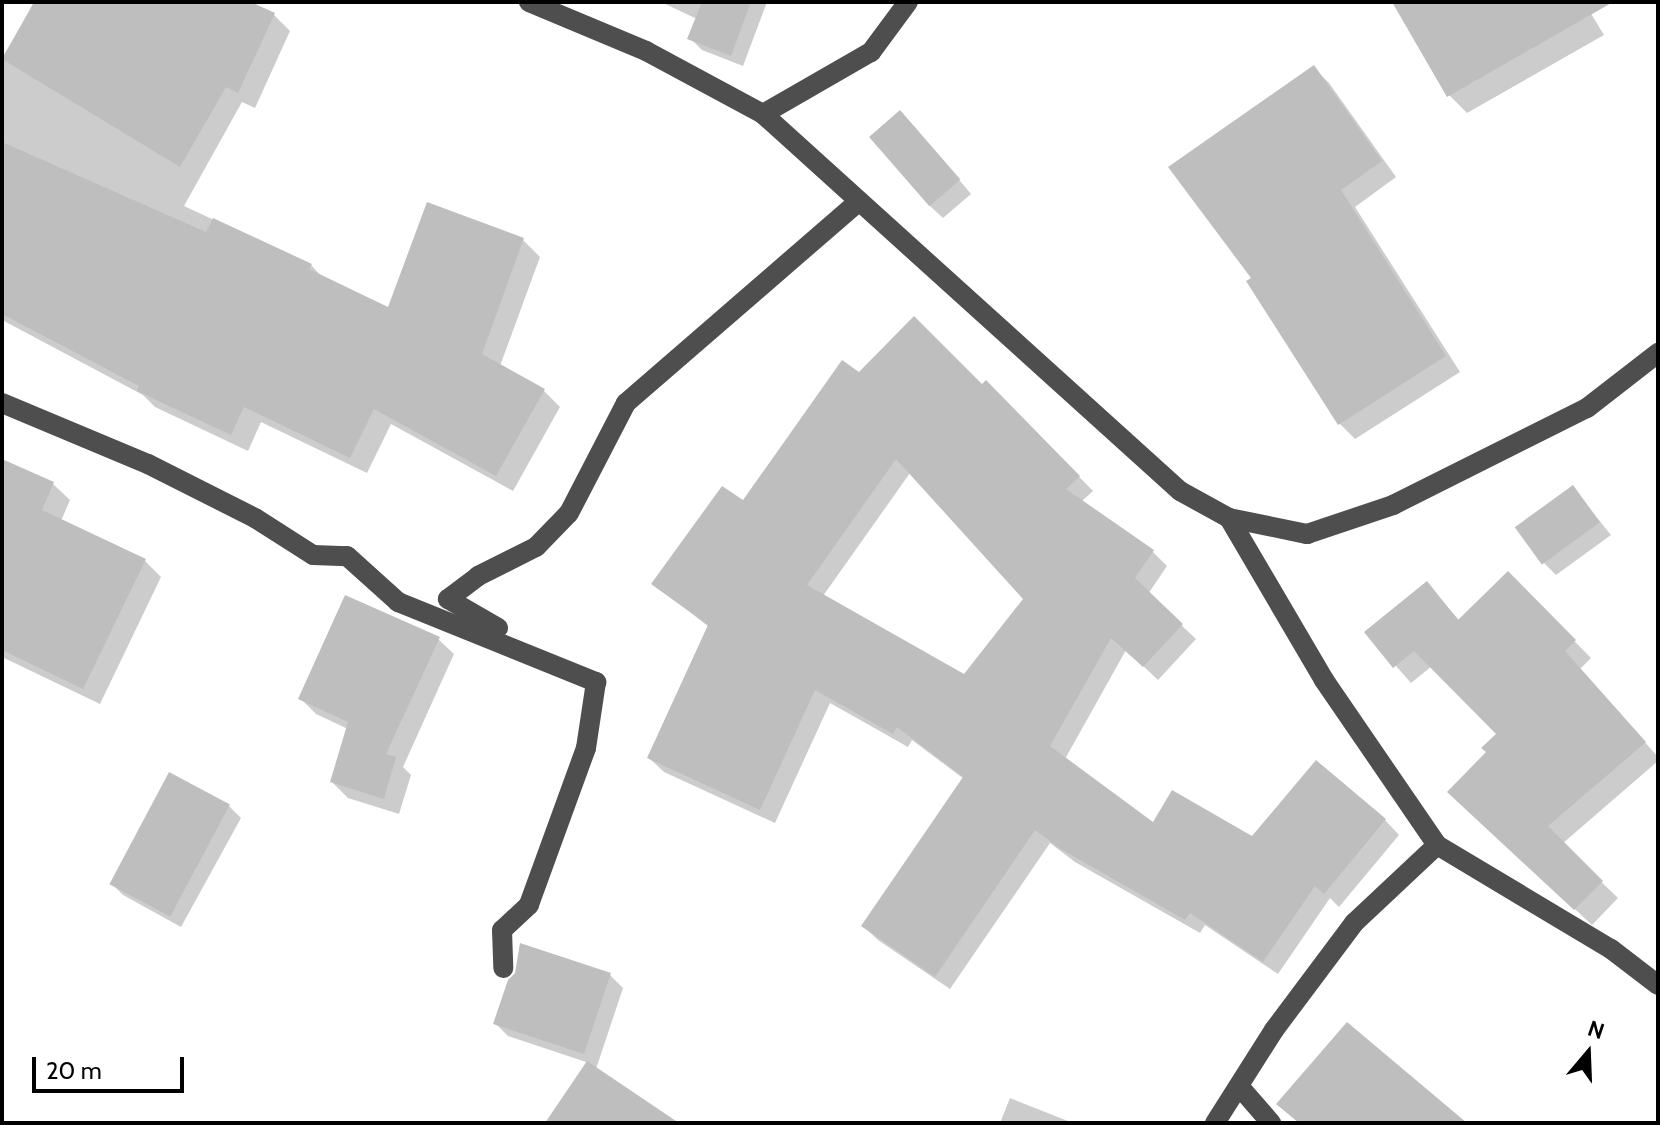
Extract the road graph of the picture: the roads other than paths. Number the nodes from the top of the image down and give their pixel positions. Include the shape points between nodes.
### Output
1 (529, 2) edge
2 (908, 2) edge
3 (763, 114) junction
4 (859, 201) junction
5 (1658, 353) edge
6 (2, 403) edge
7 (1229, 518) junction
8 (596, 682) junction
9 (1437, 845) junction
10 (503, 968) dead end
11 (1658, 985) edge
12 (1239, 1086) junction
13 (1215, 1123) edge
14 (1271, 1123) edge

1 - 3 street via 646,51
2 - 3 street via 871,52
3 - 4 street
4 - 7 street via 1180,491
4 - 8 street via 626,403 569,513 536,547 478,576 448,599
5 - 7 street via 1587,408 1393,505 1307,534
6 - 8 street via 148,464 255,518 313,555 347,556 398,602
7 - 9 street via 1324,680
8 - 10 street via 586,748 529,905 502,930
9 - 11 street via 1611,949
9 - 12 street via 1354,923
12 - 13 street
12 - 14 street

